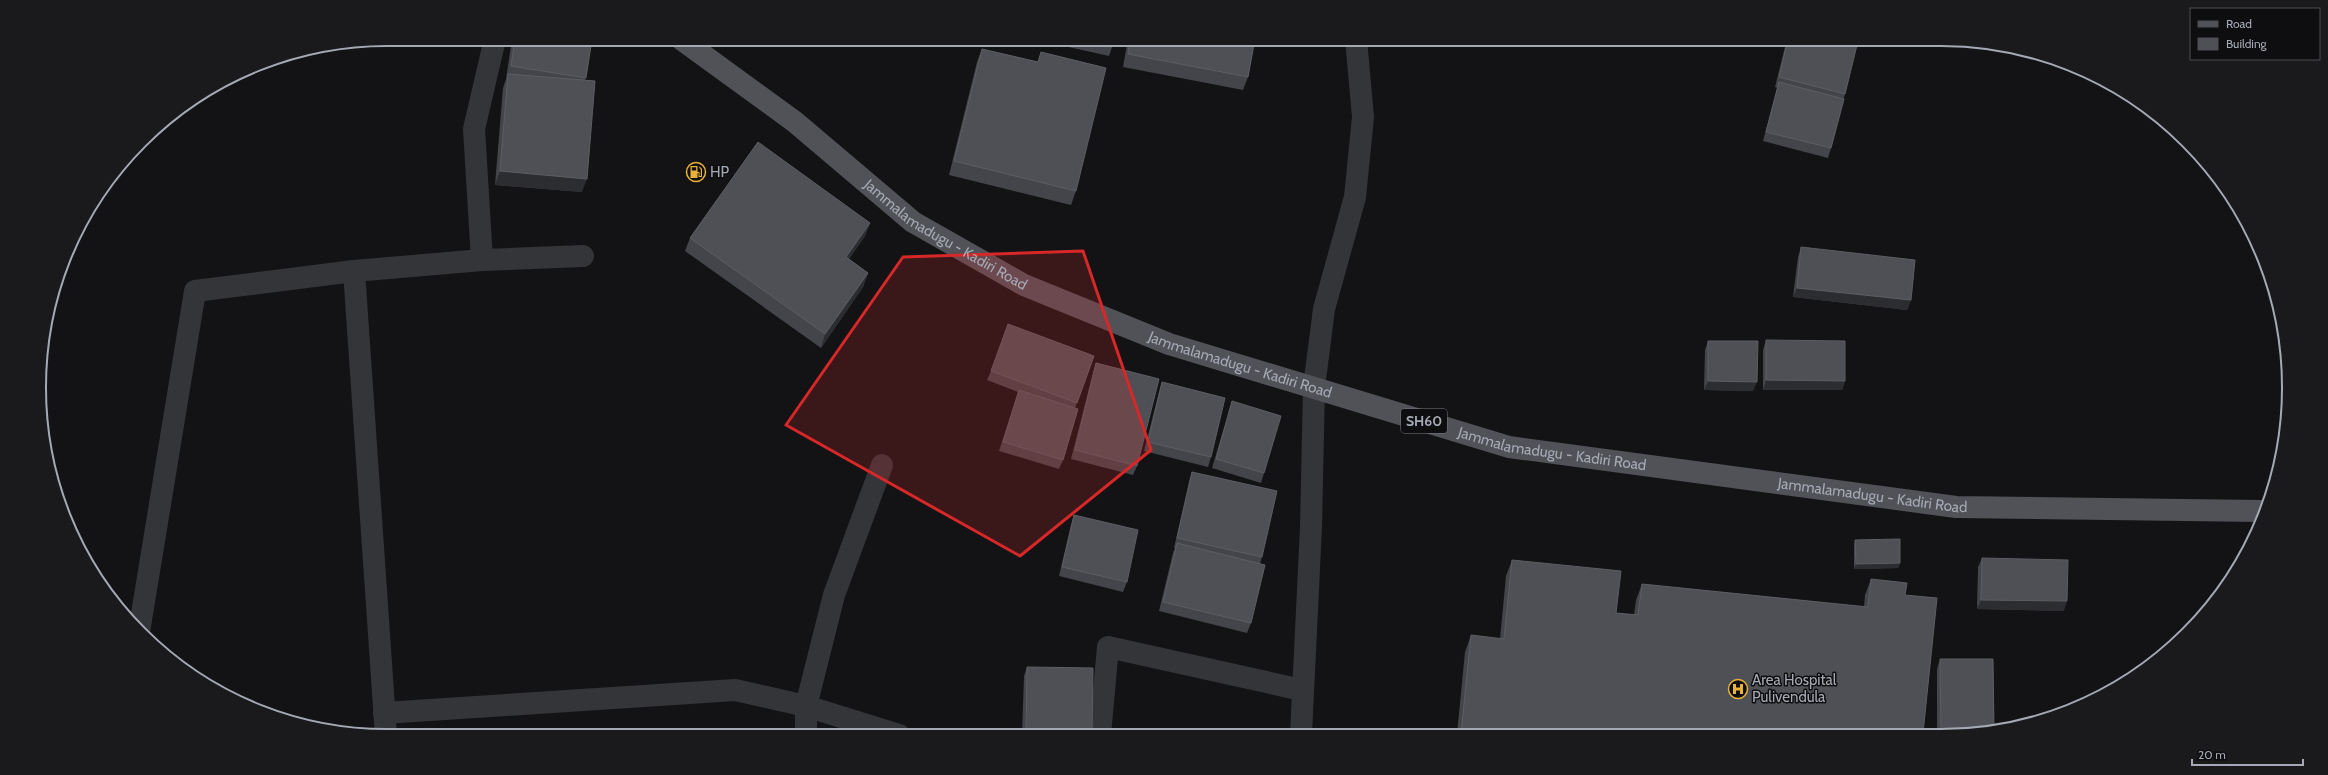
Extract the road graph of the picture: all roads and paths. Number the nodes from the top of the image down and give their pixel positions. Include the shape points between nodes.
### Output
1 (492, 46) edge
2 (691, 46) edge
3 (1357, 46) edge
4 (583, 256) dead end
5 (482, 260) junction
6 (354, 271) junction
7 (1314, 387) junction
8 (882, 465) dead end
9 (2259, 511) edge
10 (140, 623) edge
11 (1302, 690) junction
12 (806, 706) junction
13 (384, 713) junction
14 (385, 729) edge
15 (806, 729) edge
16 (880, 729) edge
17 (1101, 729) edge
18 (1301, 729) edge

1 - 5 street via 474,129
2 - 7 main road, Jammalamadugu - Kadiri Road / SH60 via 795,122 913,222 1024,285 1169,344
3 - 7 street via 1363,117 1355,197 1324,309
4 - 5 street
5 - 6 street
6 - 10 street via 195,291
6 - 13 street
7 - 9 main road, Jammalamadugu - Kadiri Road / SH60 via 1509,447 1948,506
7 - 11 street via 1311,526
8 - 12 street via 834,595
11 - 17 street via 1108,647
11 - 18 street
12 - 13 street via 735,690
12 - 15 street
12 - 16 street
13 - 14 street

